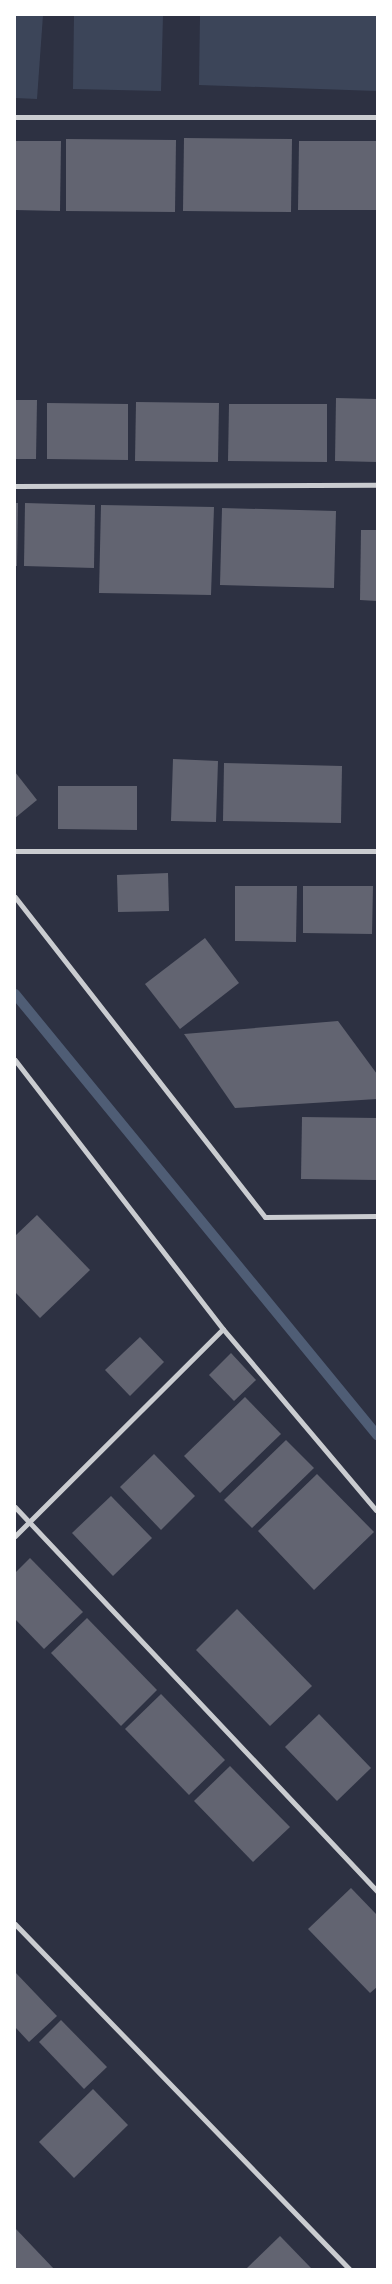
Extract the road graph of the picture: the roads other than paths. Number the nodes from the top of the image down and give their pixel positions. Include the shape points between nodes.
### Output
1 (15, 117) edge
2 (377, 117) edge
3 (377, 485) edge
4 (15, 486) edge
5 (15, 851) edge
6 (377, 851) edge
7 (15, 897) edge
8 (15, 1060) edge
9 (377, 1216) edge
10 (223, 1329) junction
11 (15, 1507) edge
12 (376, 1510) edge
13 (30, 1523) junction
14 (15, 1536) edge
15 (377, 1891) edge
16 (15, 1924) edge
17 (349, 2269) edge

1 - 2 street
3 - 4 street
5 - 6 street
7 - 9 street via 265,1217
8 - 10 street
10 - 12 street
10 - 13 street
11 - 13 street
13 - 14 street
13 - 15 street
16 - 17 street

